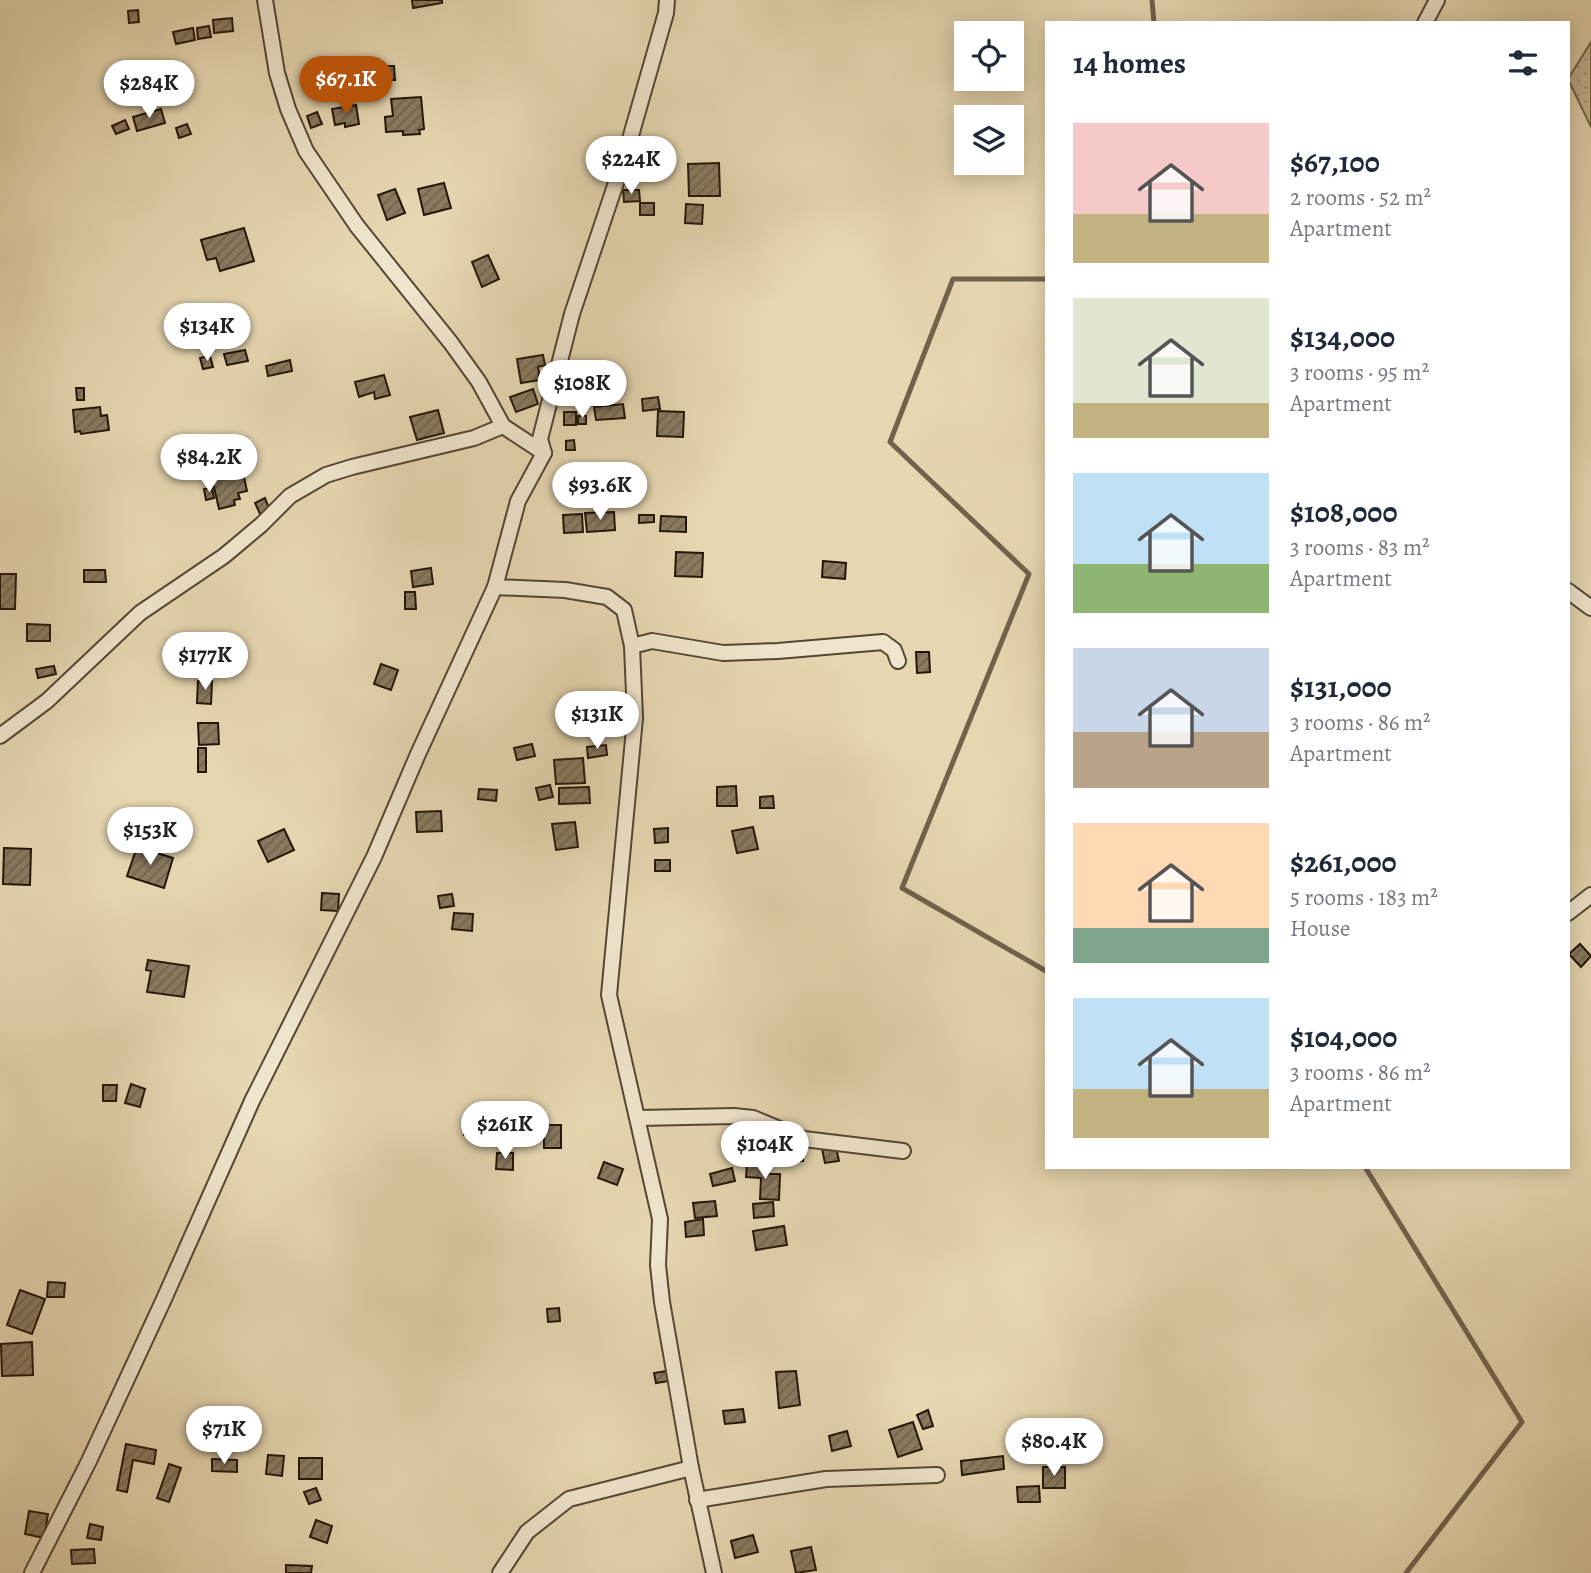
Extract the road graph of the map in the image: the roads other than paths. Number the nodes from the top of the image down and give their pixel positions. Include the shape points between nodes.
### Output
1 (265, 0) edge
2 (667, 0) edge
3 (1437, 0) edge
4 (1425, 21) edge
5 (503, 426) junction
6 (544, 453) junction
7 (495, 587) junction
8 (1570, 592) edge
9 (1591, 608) edge
10 (632, 646) junction
11 (898, 661) dead end
12 (0, 736) edge
13 (1591, 895) edge
14 (1570, 912) edge
15 (638, 1118) junction
16 (904, 1151) dead end
17 (691, 1468) junction
18 (937, 1475) dead end
19 (697, 1500) junction
20 (32, 1573) edge
21 (500, 1573) edge
22 (714, 1573) edge

1 - 5 street via 277,74 306,151 356,226 452,343
2 - 6 street via 626,153 572,314 540,439
3 - 4 street
5 - 6 street
5 - 12 street via 474,438 326,475 290,496 224,556 140,613 47,701
6 - 7 street via 518,501
7 - 10 street via 607,597 624,610
7 - 20 street via 374,857 252,1101 159,1312
8 - 9 street
10 - 11 street via 652,641 723,653 871,641 894,650
10 - 15 street via 635,718 609,995
13 - 14 street
15 - 16 street via 744,1117 804,1139
15 - 17 street via 660,1219 660,1290
17 - 19 street
17 - 21 street via 569,1499 527,1532
18 - 19 street via 826,1479
19 - 22 street

